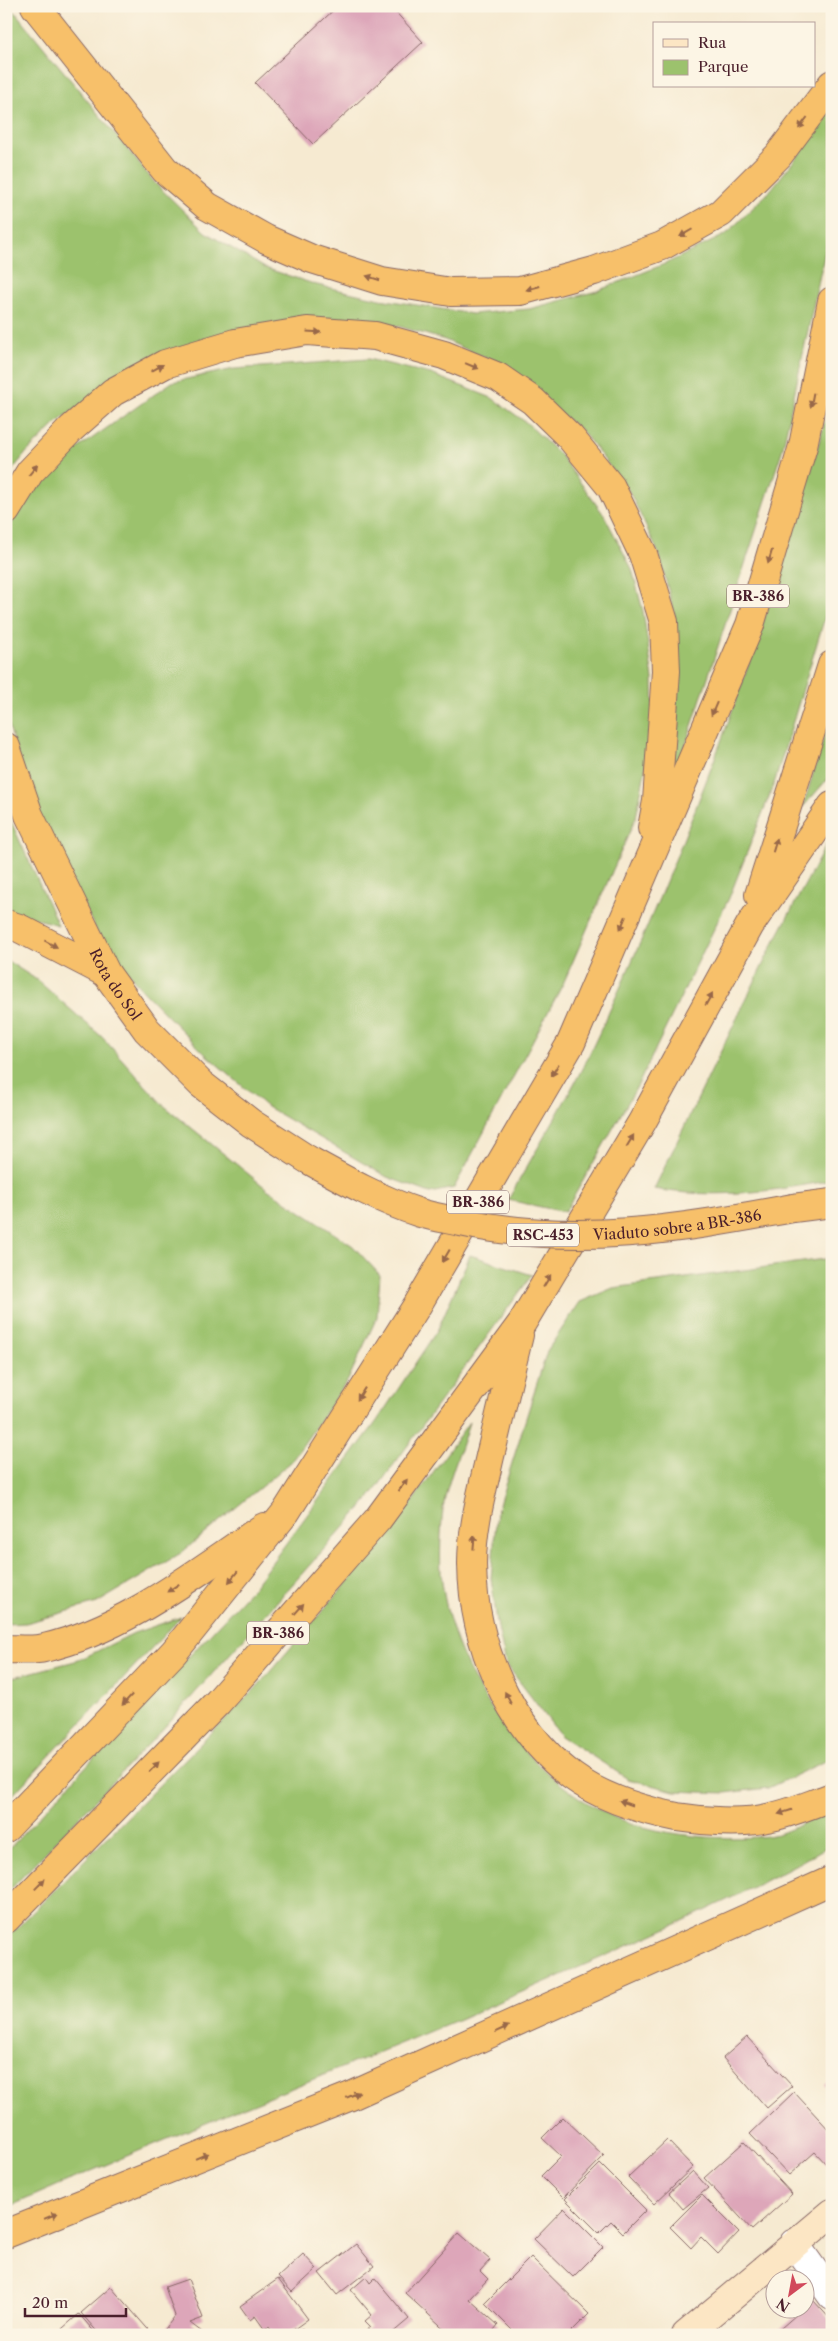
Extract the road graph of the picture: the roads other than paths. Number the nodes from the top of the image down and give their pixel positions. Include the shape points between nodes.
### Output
1 (35, 6) edge
2 (832, 84) edge
3 (832, 301) edge
4 (6, 511) edge
5 (832, 665) edge
6 (6, 747) edge
7 (832, 806) edge
8 (642, 878) junction
9 (6, 924) edge
10 (750, 925) junction
11 (106, 974) junction
12 (307, 1159) joint
13 (832, 1203) edge
14 (522, 1323) junction
15 (286, 1512) junction
16 (6, 1649) edge
17 (832, 1798) edge
18 (6, 1828) edge
19 (832, 1880) edge
20 (6, 1919) edge
21 (832, 2214) edge
22 (6, 2234) edge
23 (794, 2243) junction
24 (832, 2296) edge
25 (686, 2335) edge

2 -> 1 highway via 778,156 721,213 662,246 520,291 451,292 382,281 312,259 266,239 207,206 165,170
3 -> 8 highway, BR-386 via 803,446 750,625
4 -> 8 highway via 30,472 71,429 113,392 165,364 235,343 307,331 375,336 444,355 498,376 533,401 564,431 612,487 643,554 664,622 666,672 657,801
10 -> 5 highway, BR-386
6 - 11 highway, Rota do Sol / RSC-453 via 29,816
7 - 10 highway
8 -> 15 highway, BR-386 via 571,1043 418,1304
9 -> 11 highway
14 -> 10 highway, BR-386 via 642,1122
11 - 12 highway, Rota do Sol / RSC-453 via 146,1030 201,1084 251,1123
12 - 13 highway, Viaduto sobre a BR-386 / RSC-453, bridge via 420,1213 490,1228 543,1234 605,1235 688,1227
17 -> 14 highway via 766,1819 701,1821 652,1812 612,1798 573,1776 544,1750 515,1714 490,1664 475,1611 472,1564 476,1517
20 -> 14 highway, BR-386 via 218,1702 378,1519
15 -> 16 highway via 151,1603 104,1628 43,1648
15 -> 18 highway, BR-386 via 174,1652
22 -> 19 highway via 351,2096
21 - 23 street
23 - 24 street
23 - 25 street

